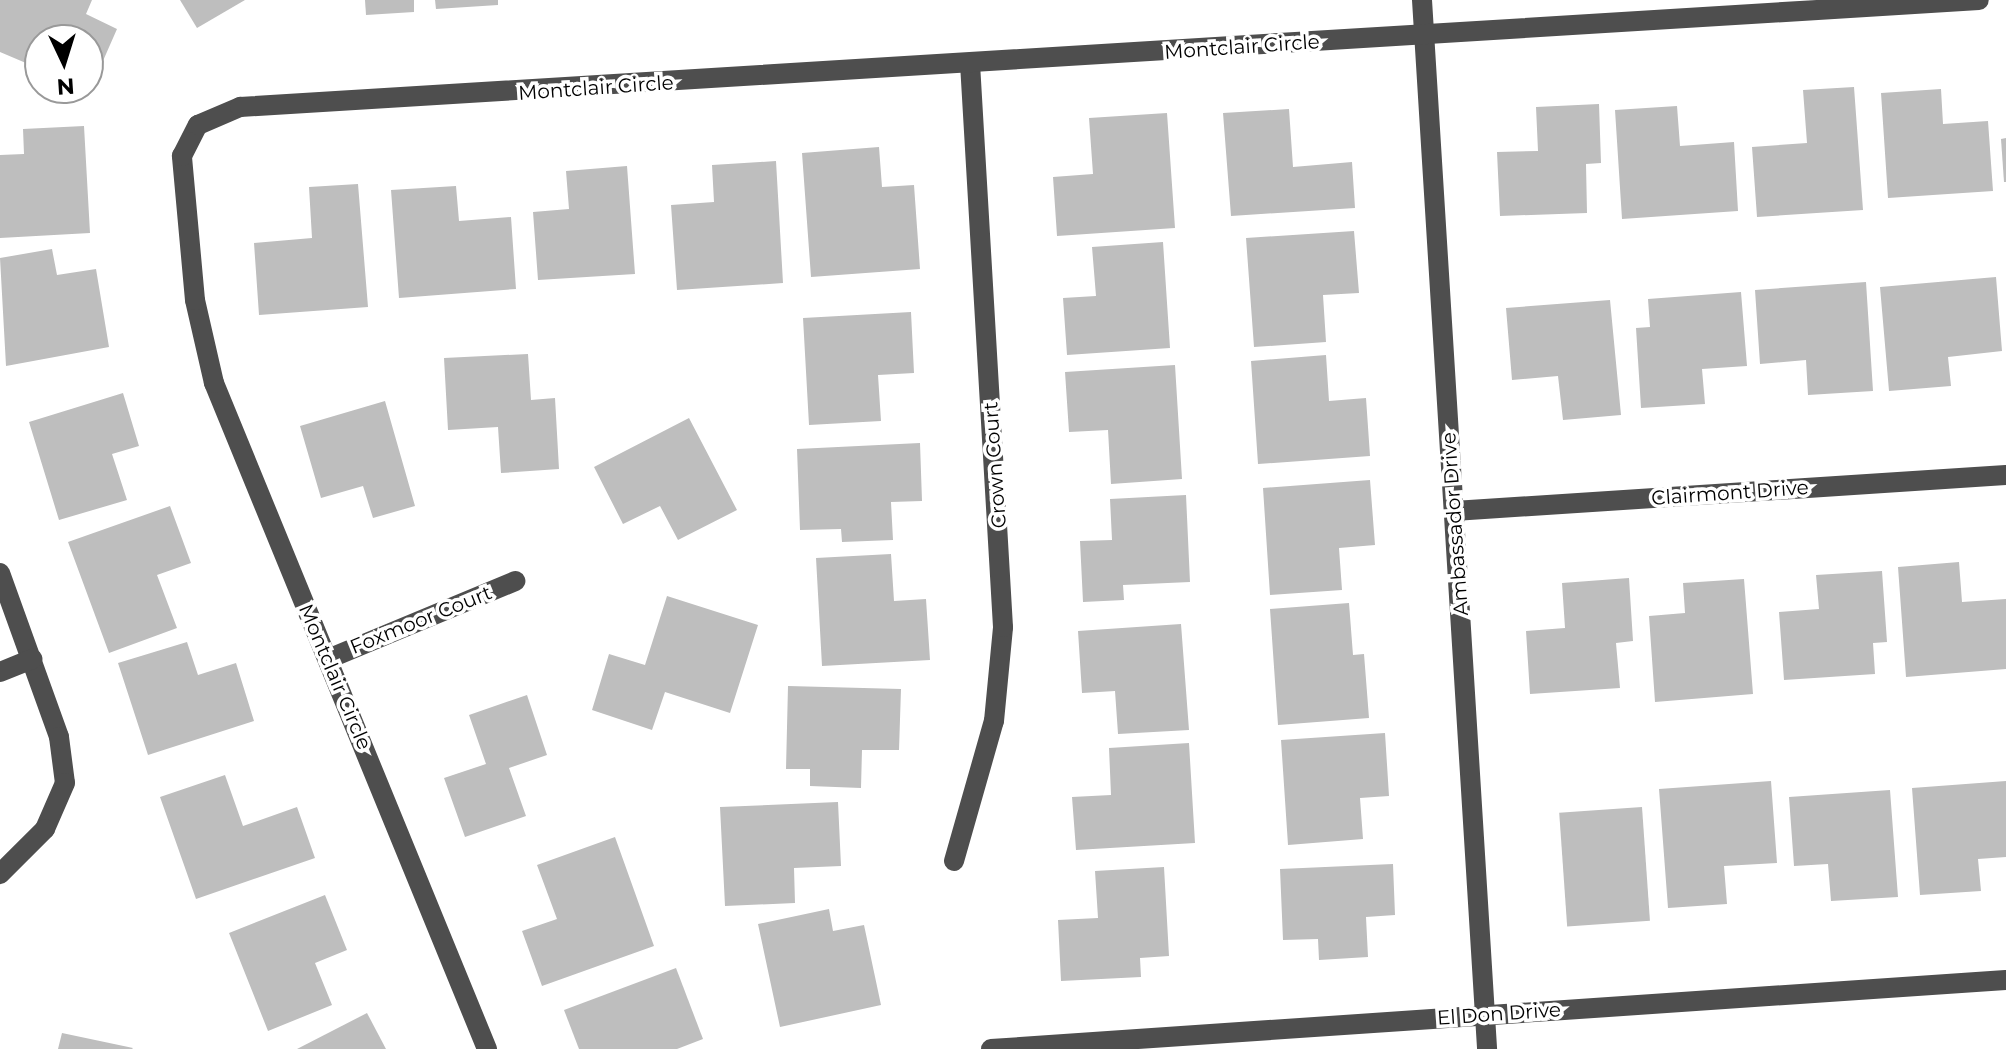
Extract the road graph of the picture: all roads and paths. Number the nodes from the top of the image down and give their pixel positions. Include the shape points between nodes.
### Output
1 (1422, 0) edge
2 (1979, 0) edge
3 (1424, 35) junction
4 (970, 64) junction
5 (2006, 475) edge
6 (1454, 511) junction
7 (0, 573) edge
8 (515, 581) dead end
9 (33, 659) junction
10 (328, 659) junction
11 (0, 672) edge
12 (954, 861) dead end
13 (0, 874) edge
14 (2006, 980) edge
15 (1485, 1015) junction
16 (487, 1049) edge
17 (991, 1049) edge
18 (1487, 1049) edge

1 - 3 street, Ambassador Drive
2 - 3 street, Montclair Circle
3 - 4 street, Montclair Circle
3 - 6 street, Ambassador Drive
4 - 10 street, Montclair Circle via 240,107 198,125 182,156 202,342 231,426
4 - 12 street, Crown Court via 1003,627 994,721
5 - 6 street, Clairmont Drive
6 - 15 street, Ambassador Drive
7 - 9 street
8 - 10 street, Foxmoor Court
9 - 11 street
9 - 13 street via 59,737 65,783 45,829
10 - 16 street, Montclair Circle
14 - 15 street, El Don Drive
15 - 17 street, El Don Drive
15 - 18 street, Ambassador Drive

